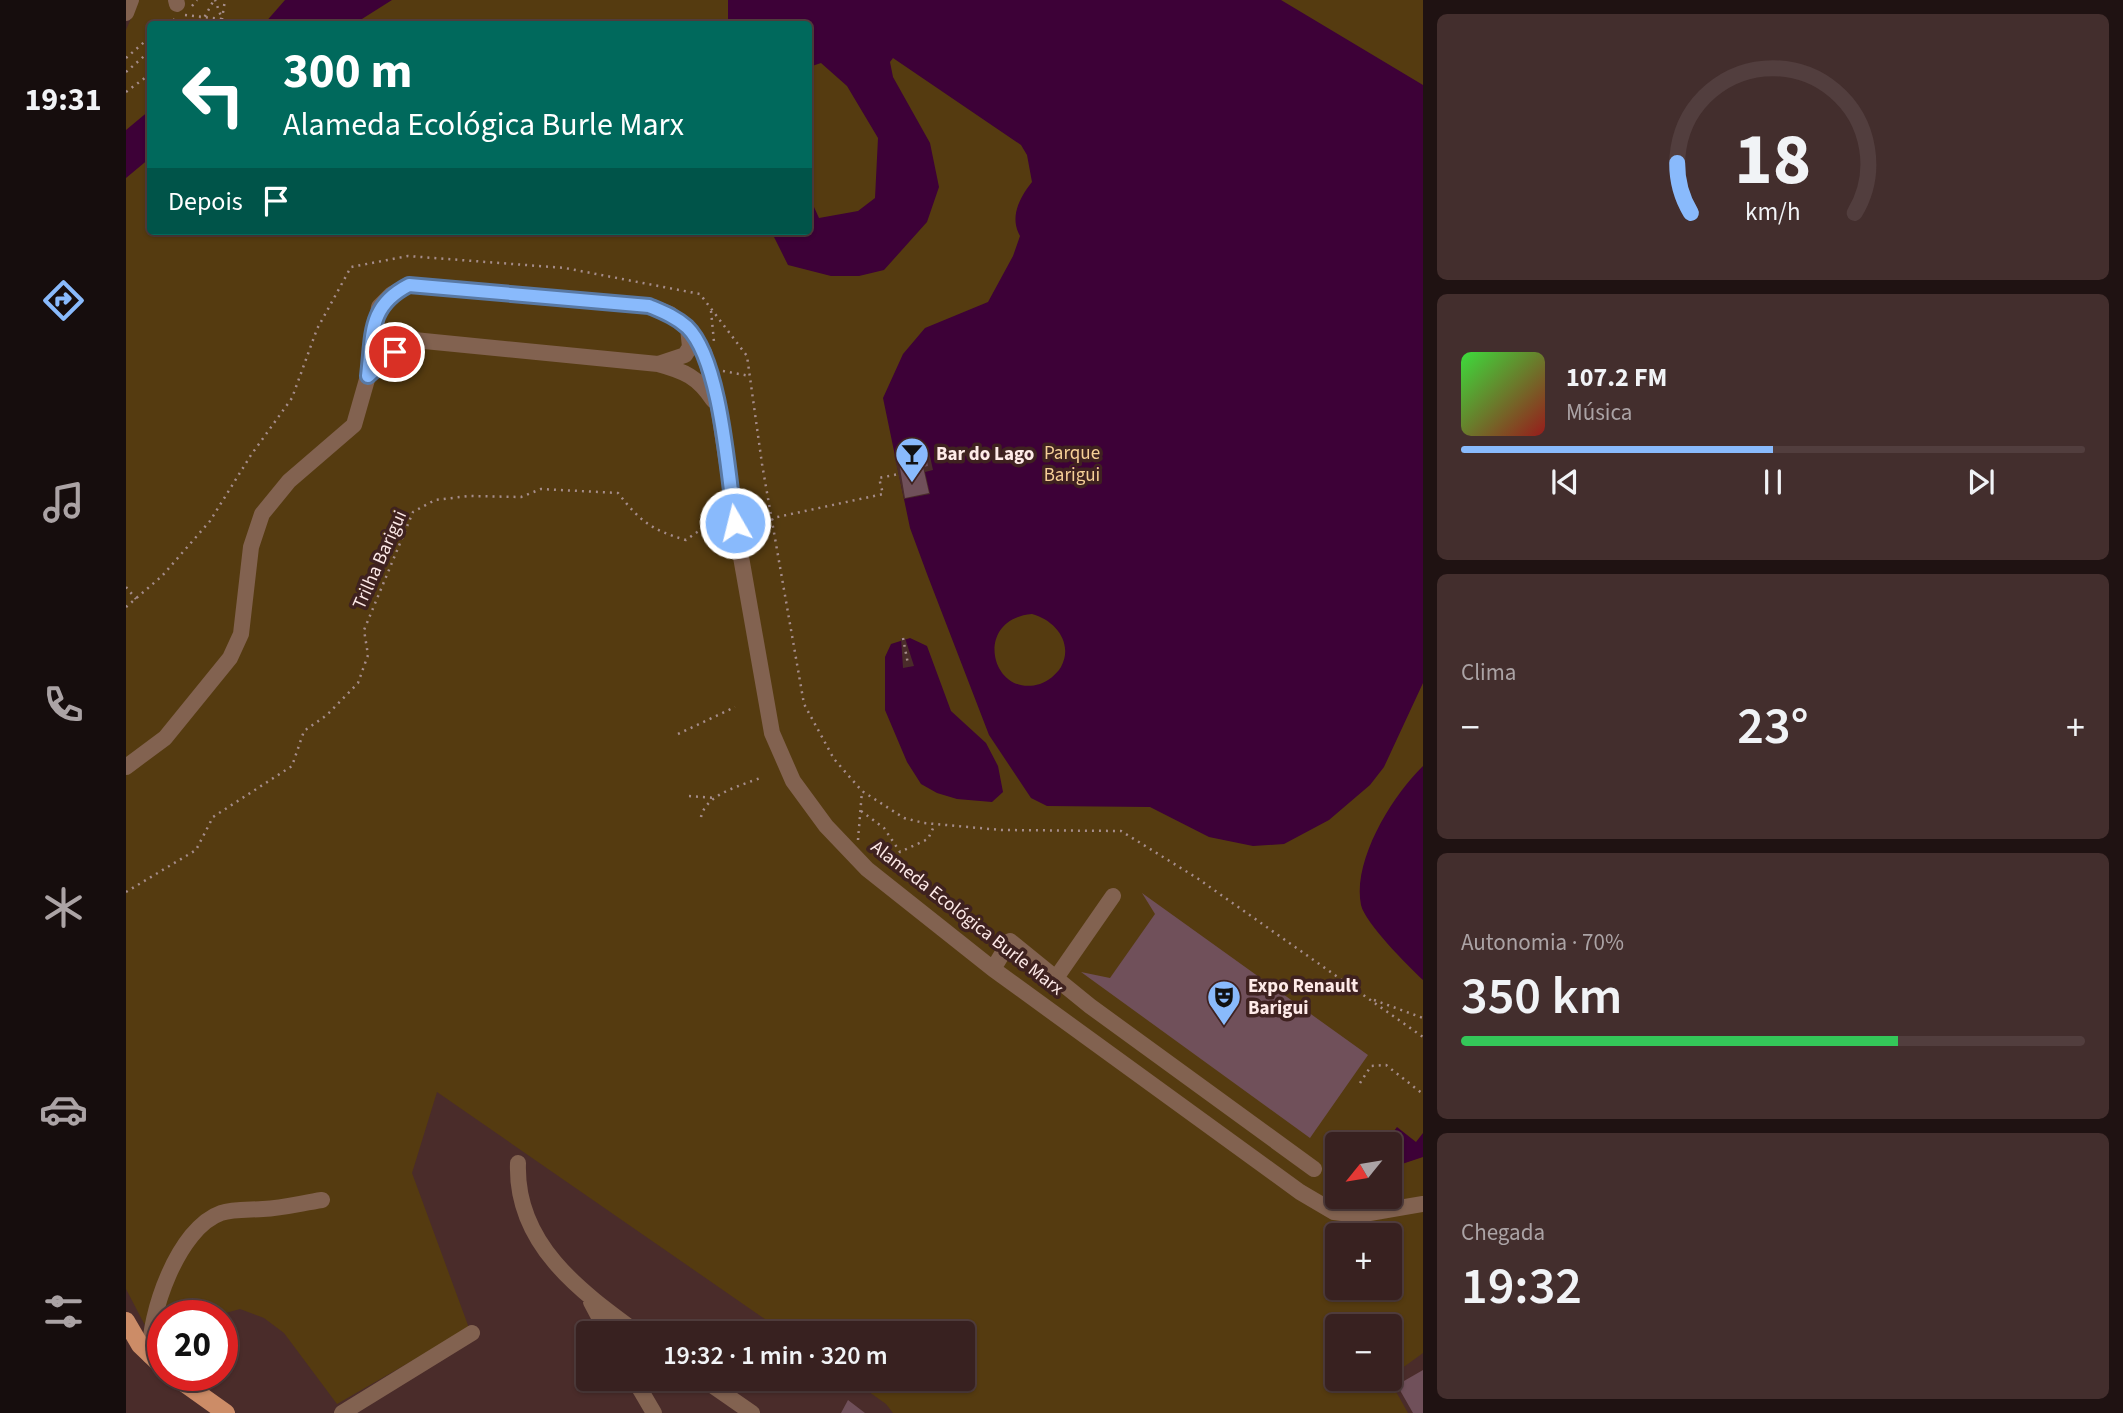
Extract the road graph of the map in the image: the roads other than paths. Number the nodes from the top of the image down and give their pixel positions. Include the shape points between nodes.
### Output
1 (131, 0) edge
2 (126, 13) edge
3 (375, 321) junction
4 (687, 328) junction
5 (415, 339) junction
6 (658, 364) junction
7 (368, 376) junction
8 (719, 411) junction
9 (126, 767) edge
10 (1113, 896) dead end
11 (1035, 961) junction
12 (993, 969) junction
13 (1056, 978) junction
14 (1019, 988) junction
15 (518, 1163) dead end
16 (1314, 1170) dead end
17 (321, 1200) dead end
18 (1423, 1204) edge
19 (588, 1297) junction
20 (159, 1300) edge
21 (126, 1321) edge
22 (601, 1321) edge
23 (621, 1321) edge
24 (472, 1334) dead end
25 (147, 1350) edge
26 (195, 1391) edge
27 (641, 1391) edge
28 (721, 1391) edge
29 (226, 1413) edge
30 (342, 1413) edge
31 (654, 1413) edge
32 (752, 1413) edge

1 - 2 street
3 - 4 street, Alameda Ecológica Burle Marx via 379,307 392,293 409,285 649,306 670,314
3 - 5 street, Alameda Ecológica Burle Marx via 381,333
3 - 7 street, Alameda Ecológica Burle Marx
4 - 6 street via 690,347 685,355
4 - 8 street, Alameda Ecológica Burle Marx via 704,352
5 - 6 street, Alameda Ecológica Burle Marx
5 - 7 street
6 - 8 street, Alameda Ecológica Burle Marx via 687,372 704,386
7 - 9 street, Alameda Ecológica Burle Marx via 354,425 289,481 262,514 251,547 241,634 230,658 165,738
8 - 12 street, Alameda Ecológica Burle Marx via 772,733 793,781 826,826 867,869
10 - 13 street
11 - 12 street via 1010,941
11 - 13 street
11 - 14 street
12 - 14 street, Alameda Ecológica Burle Marx
13 - 16 street
14 - 18 street, Alameda Ecológica Burle Marx via 1261,1165 1334,1212 1358,1215
15 - 19 street via 517,1185 528,1224 552,1261
17 - 20 street via 223,1212 200,1228 178,1256
19 - 22 street
19 - 23 street
21 - 25 main road
24 - 30 street
26 - 29 main road
27 - 31 street
28 - 32 street

